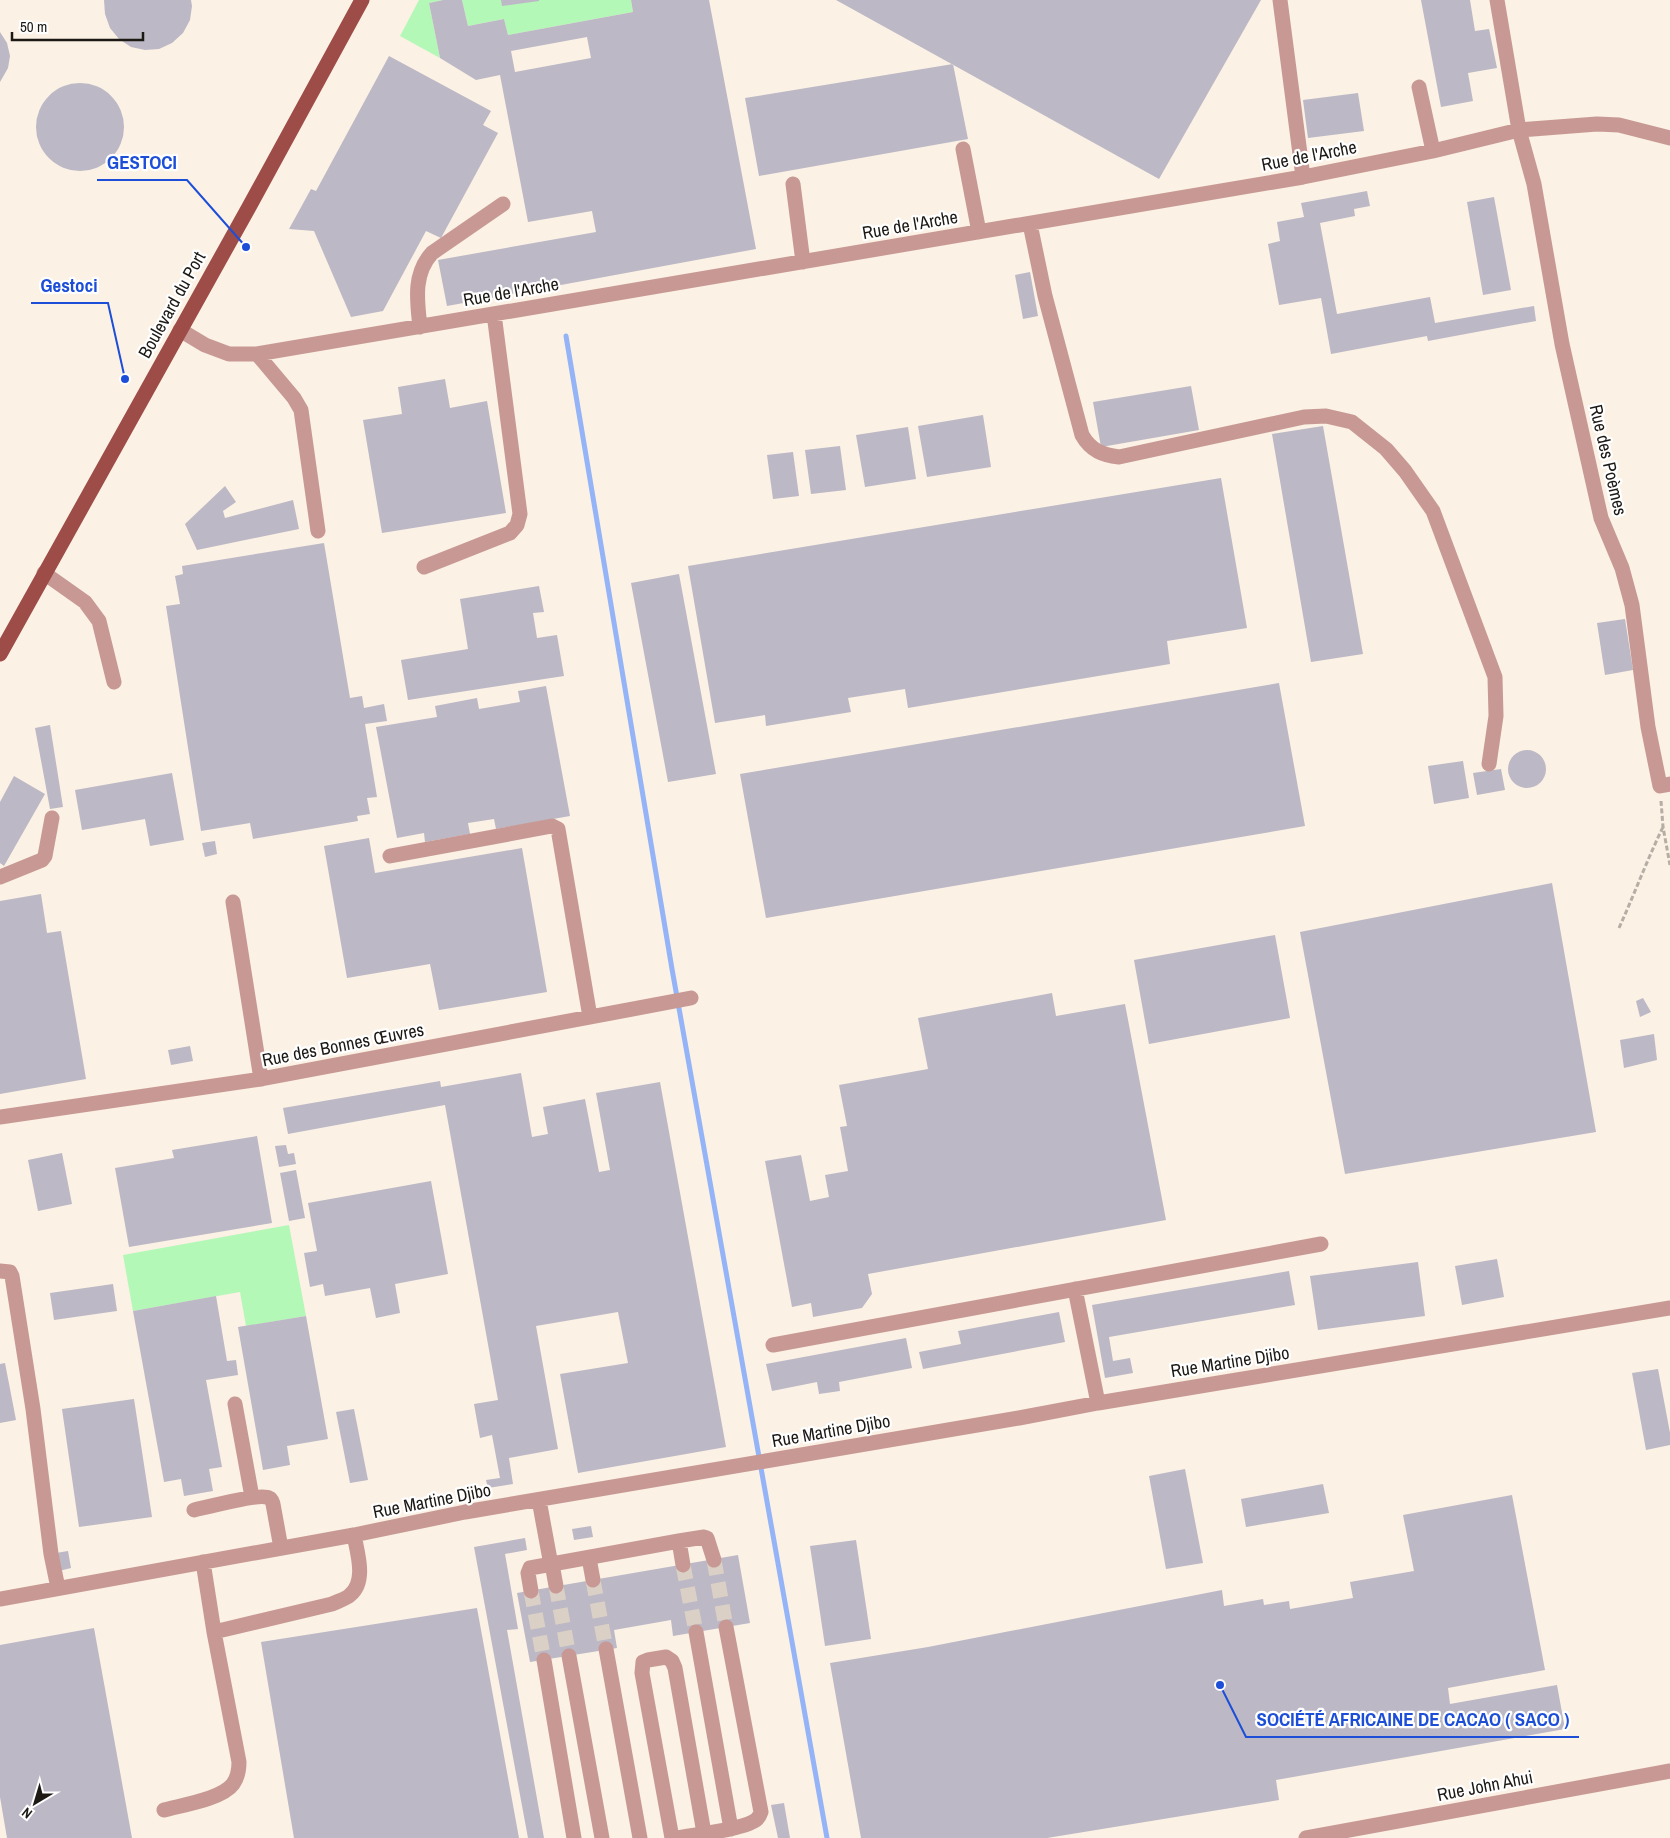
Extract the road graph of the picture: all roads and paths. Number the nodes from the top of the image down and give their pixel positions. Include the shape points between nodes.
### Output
1 (362, 0) edge
2 (1280, 0) edge
3 (1497, 0) edge
4 (1419, 87) dead end
5 (1519, 130) junction
6 (1670, 138) edge
7 (963, 149) dead end
8 (1433, 151) junction
9 (1303, 177) junction
10 (793, 184) dead end
11 (503, 204) dead end
12 (1030, 224) junction
13 (979, 232) junction
14 (802, 262) junction
15 (494, 314) junction
16 (420, 327) junction
17 (180, 330) junction
18 (258, 354) junction
19 (318, 531) dead end
20 (424, 567) dead end
21 (44, 573) junction
22 (0, 654) edge
23 (114, 682) dead end
24 (1489, 764) dead end
25 (1665, 785) edge
26 (52, 818) dead end
27 (1663, 827) junction
28 (390, 856) dead end
29 (1670, 865) edge
30 (0, 877) edge
31 (233, 902) dead end
32 (1619, 928) dead end
33 (691, 998) dead end
34 (590, 1017) junction
35 (261, 1079) junction
36 (0, 1117) edge
37 (1321, 1244) dead end
38 (0, 1271) edge
39 (1075, 1289) junction
40 (1670, 1308) edge
41 (773, 1345) dead end
42 (1098, 1403) junction
43 (235, 1404) dead end
44 (252, 1497) junction
45 (539, 1500) junction
46 (194, 1510) dead end
47 (354, 1535) junction
48 (679, 1540) junction
49 (281, 1548) junction
50 (589, 1558) junction
51 (714, 1560) tunnel mouth
52 (203, 1562) junction
53 (551, 1565) junction
54 (683, 1565) tunnel mouth
55 (593, 1580) tunnel mouth
56 (556, 1586) tunnel mouth
57 (58, 1588) junction
58 (531, 1591) tunnel mouth
59 (0, 1599) edge
60 (726, 1627) tunnel mouth
61 (214, 1632) junction
62 (696, 1632) tunnel mouth
63 (606, 1649) tunnel mouth
64 (569, 1656) tunnel mouth
65 (544, 1660) tunnel mouth
66 (1670, 1771) edge
67 (164, 1810) dead end
68 (731, 1829) junction
69 (704, 1833) junction
70 (574, 1838) edge
71 (602, 1838) edge
72 (640, 1838) edge
73 (672, 1838) edge
74 (677, 1838) edge
75 (1306, 1838) edge

1 - 17 main road, Boulevard du Port
2 - 9 street
3 - 5 street
4 - 8 street
5 - 6 street, Rue de l'Arche via 1619,125
5 - 8 street, Rue de l'Arche
5 - 25 street, Rue des Poèmes via 1534,184 1562,344 1601,518 1622,568 1632,606 1648,727
7 - 13 street
8 - 9 street, Rue de l'Arche
9 - 12 street, Rue de l'Arche
10 - 14 street
11 - 16 street via 432,253 422,266 418,283
12 - 13 street, Rue de l'Arche
12 - 24 street via 1045,296 1082,435 1094,450 1119,457 1304,417 1326,416 1352,422 1386,448 1433,511 1495,677 1496,716
13 - 14 street, Rue de l'Arche
14 - 15 street, Rue de l'Arche
15 - 16 street, Rue de l'Arche
15 - 20 street via 520,514 517,525 510,533
16 - 18 street, Rue de l'Arche
17 - 18 street, Rue de l'Arche via 229,354
17 - 21 main road, Boulevard du Port
18 - 19 street via 301,410
21 - 22 main road, Boulevard du Port
21 - 23 street via 86,602 99,621
25 - 27 path
26 - 30 street via 42,860
27 - 29 path
27 - 32 path
28 - 34 street via 552,826 558,829
31 - 35 street
33 - 34 street, Rue des Bonnes Œuvres
34 - 35 street, Rue des Bonnes Œuvres
35 - 36 street, Rue des Bonnes Œuvres
37 - 39 street
38 - 57 street via 10,1272 12,1276
39 - 41 street
39 - 42 street
40 - 42 street, Rue Martine Djibo
42 - 45 street, Rue Martine Djibo
43 - 44 street
44 - 46 street
44 - 49 street via 267,1497 274,1504
45 - 47 street, Rue Martine Djibo
45 - 53 street
47 - 49 street, Rue Martine Djibo
47 - 61 street via 360,1566 357,1585 351,1595 332,1604
48 - 50 street
48 - 51 street via 704,1536
48 - 54 street
49 - 52 street, Rue Martine Djibo
50 - 53 street
50 - 55 street
52 - 57 street, Rue Martine Djibo
52 - 61 street
53 - 56 street
53 - 58 street via 528,1570
57 - 59 street, Rue Martine Djibo
60 - 68 street via 761,1812 751,1823
61 - 67 street via 239,1762 238,1773 233,1784 222,1793
62 - 68 street
63 - 72 street
64 - 71 street
65 - 70 street
66 - 75 street, Rue John Ahui
68 - 69 street
69 - 73 street via 676,1668 666,1657 643,1662 642,1673
69 - 74 street

